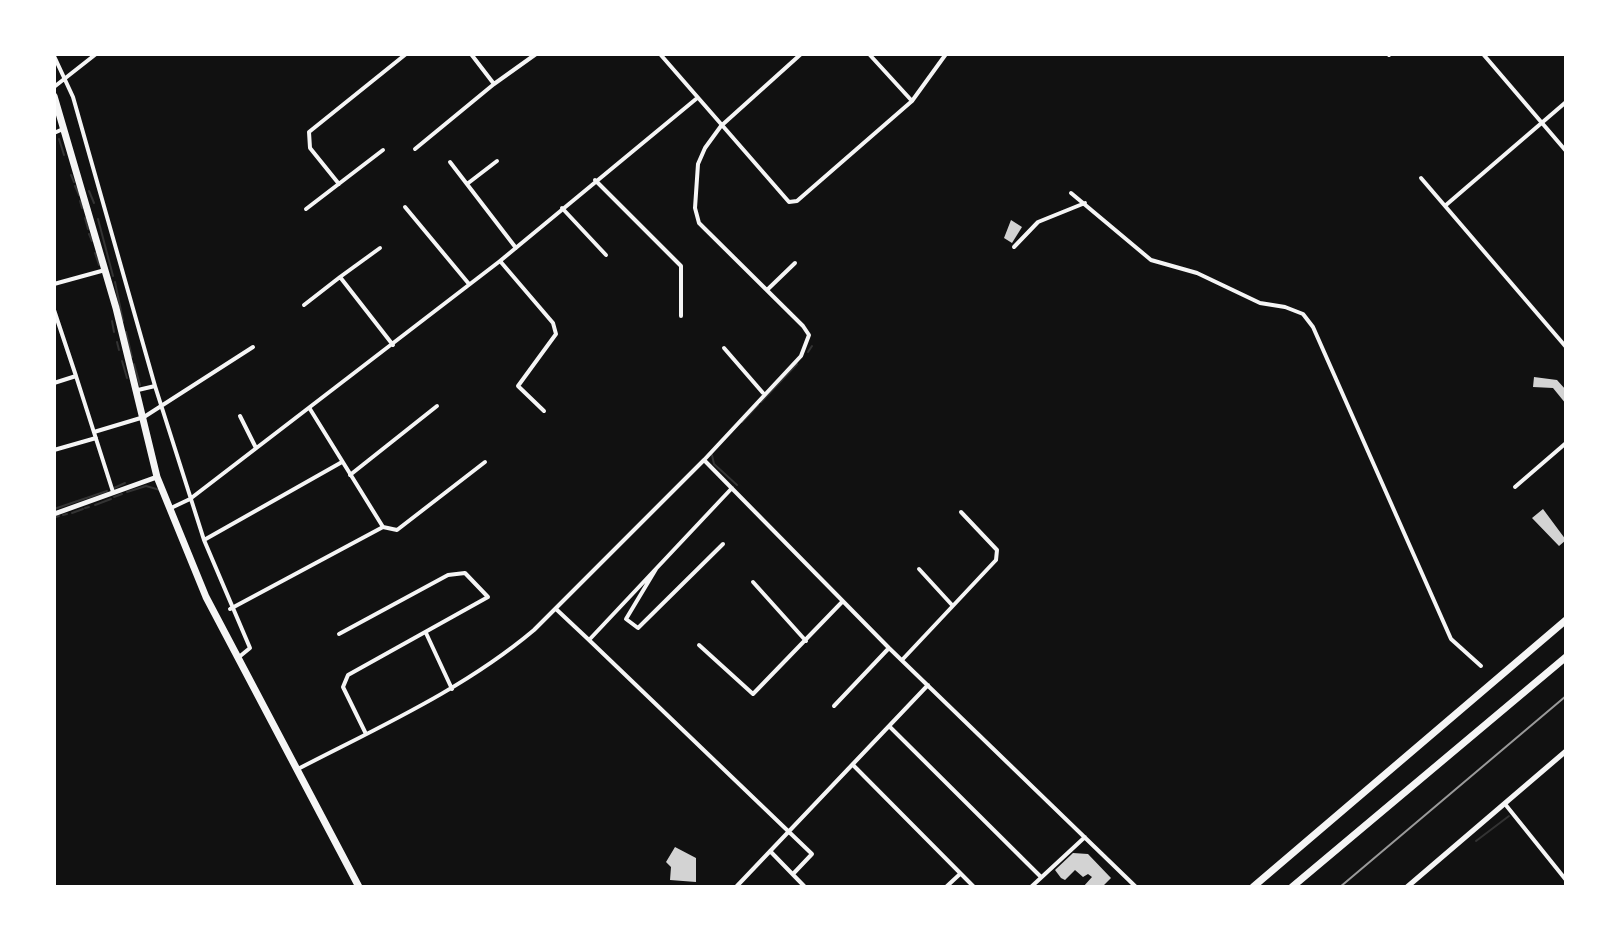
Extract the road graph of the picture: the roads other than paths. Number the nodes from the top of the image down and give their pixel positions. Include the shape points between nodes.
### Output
1 (96, 54) edge
2 (405, 54) edge
3 (471, 54) edge
4 (536, 54) edge
5 (660, 54) edge
6 (801, 54) edge
7 (869, 54) edge
8 (946, 54) edge
9 (1483, 54) edge
10 (54, 56) edge
11 (64, 79) junction
12 (494, 84) junction
13 (54, 87) edge
14 (54, 96) edge
15 (696, 99) junction
16 (912, 101) junction
17 (1566, 102) edge
18 (1542, 123) junction
19 (721, 126) junction
20 (63, 129) junction
21 (54, 133) edge
22 (415, 149) dead end
23 (383, 150) dead end
24 (1566, 151) edge
25 (497, 161) dead end
26 (450, 162) dead end
27 (1421, 178) dead end
28 (595, 180) junction
29 (339, 184) junction
30 (467, 184) junction
31 (1071, 193) dead end
32 (1085, 203) junction
33 (1446, 205) junction
34 (405, 207) dead end
35 (562, 208) junction
36 (306, 209) dead end
37 (1014, 247) dead end
38 (380, 248) dead end
39 (516, 248) junction
40 (606, 255) dead end
41 (500, 261) junction
42 (795, 263) dead end
43 (105, 270) junction
44 (340, 277) junction
45 (54, 284) edge
46 (469, 284) junction
47 (767, 290) junction
48 (304, 305) dead end
49 (54, 310) edge
50 (681, 316) dead end
51 (393, 345) junction
52 (253, 347) dead end
53 (1566, 347) edge
54 (724, 348) dead end
55 (76, 376) junction
56 (54, 383) edge
57 (155, 386) junction
58 (138, 390) junction
59 (763, 393) junction
60 (437, 406) dead end
61 (162, 407) junction
62 (310, 409) junction
63 (544, 411) dead end
64 (240, 416) dead end
65 (144, 417) junction
66 (94, 432) junction
67 (96, 438) junction
68 (1566, 443) edge
69 (256, 448) junction
70 (54, 450) edge
71 (704, 460) junction
72 (342, 462) junction
73 (485, 462) dead end
74 (350, 475) junction
75 (157, 477) junction
76 (1515, 487) dead end
77 (732, 488) junction
78 (113, 492) junction
79 (190, 499) junction
80 (171, 508) junction
81 (961, 512) dead end
82 (54, 514) edge
83 (383, 527) junction
84 (204, 540) junction
85 (723, 544) dead end
86 (661, 560) junction
87 (919, 569) dead end
88 (753, 582) dead end
89 (842, 602) junction
90 (952, 605) junction
91 (230, 609) junction
92 (556, 609) junction
93 (1566, 620) edge
94 (426, 633) junction
95 (339, 634) dead end
96 (589, 640) junction
97 (806, 641) junction
98 (699, 645) dead end
99 (889, 648) junction
100 (1566, 657) edge
101 (237, 658) junction
102 (902, 660) junction
103 (1481, 666) dead end
104 (928, 685) junction
105 (452, 689) junction
106 (834, 706) dead end
107 (890, 727) junction
108 (366, 734) junction
109 (1566, 751) edge
110 (854, 766) junction
111 (296, 770) junction
112 (1504, 803) junction
113 (791, 832) junction
114 (1085, 837) junction
115 (770, 851) junction
116 (793, 874) junction
117 (960, 874) junction
118 (1041, 877) junction
119 (1566, 880) edge
120 (359, 887) edge
121 (736, 887) edge
122 (805, 887) edge
123 (946, 887) edge
124 (974, 887) edge
125 (1031, 887) edge
126 (1136, 887) edge
127 (1253, 887) edge
128 (1292, 887) edge
129 (1407, 887) edge

1 - 11 street
2 - 29 street via 309,132 310,148
3 - 12 street
4 - 12 street
5 - 15 street
6 - 19 street
7 - 16 street
8 - 16 street
9 - 18 street
10 - 11 street
11 - 13 street
11 - 57 street
12 - 22 street
14 - 20 highway
15 - 19 street
15 - 28 street
16 - 19 street via 797,201 780,194
17 - 18 street
18 - 24 street
18 - 33 street
19 - 47 street via 700,156 696,215
20 - 21 street
20 - 43 highway
23 - 29 street
25 - 30 street
26 - 30 street
27 - 33 street
28 - 35 street
28 - 50 street via 681,266
29 - 36 street
30 - 39 street
31 - 32 street
32 - 37 street via 1038,222
32 - 103 street via 1151,260 1197,273 1260,303 1303,314 1451,639
33 - 53 street
34 - 46 street
35 - 39 street
35 - 40 street
38 - 44 street
39 - 41 street
41 - 46 street
41 - 63 street via 553,323 556,334 518,386
42 - 47 street
43 - 45 street
43 - 58 highway
44 - 48 street
44 - 51 street
46 - 51 street
47 - 59 street via 809,335 801,356
49 - 55 street
51 - 62 street
52 - 61 street
54 - 59 street
55 - 56 street
55 - 66 street
57 - 58 street
57 - 61 street
58 - 65 highway
59 - 71 street
60 - 74 street
61 - 65 street
61 - 79 street
62 - 69 street
62 - 72 street
64 - 69 street
65 - 66 street
65 - 75 highway
66 - 67 street
67 - 70 street
67 - 78 street
68 - 76 street
69 - 79 street
71 - 77 street
71 - 92 street
72 - 74 street
72 - 84 street
73 - 83 street via 397,530
74 - 83 street
75 - 78 street
75 - 80 highway
77 - 86 street
77 - 89 street
78 - 82 street
79 - 80 street
79 - 84 street
80 - 101 highway
81 - 90 street via 993,543 998,555
83 - 91 street
84 - 91 street
85 - 86 street via 638,628 626,619
86 - 96 street
87 - 90 street
88 - 97 street
89 - 97 street
89 - 99 street
90 - 102 street
91 - 101 street via 250,648
92 - 96 street
92 - 105 street via 505,655
93 - 127 highway
94 - 95 street via 486,601 485,591 465,573 448,575
94 - 105 street
94 - 108 street via 345,680 343,687
96 - 113 street
97 - 98 street via 753,694
99 - 102 street
99 - 106 street
100 - 128 highway
101 - 111 highway
102 - 104 street
104 - 107 street
104 - 114 street
105 - 108 street
107 - 110 street
107 - 118 street
108 - 111 street
109 - 112 street
110 - 113 street
110 - 117 street
111 - 120 highway
112 - 119 street
112 - 129 street
113 - 115 street
113 - 116 street via 812,854
114 - 118 street
114 - 126 street
115 - 116 street
115 - 121 street
116 - 122 street
117 - 123 street
117 - 124 street
118 - 125 street

